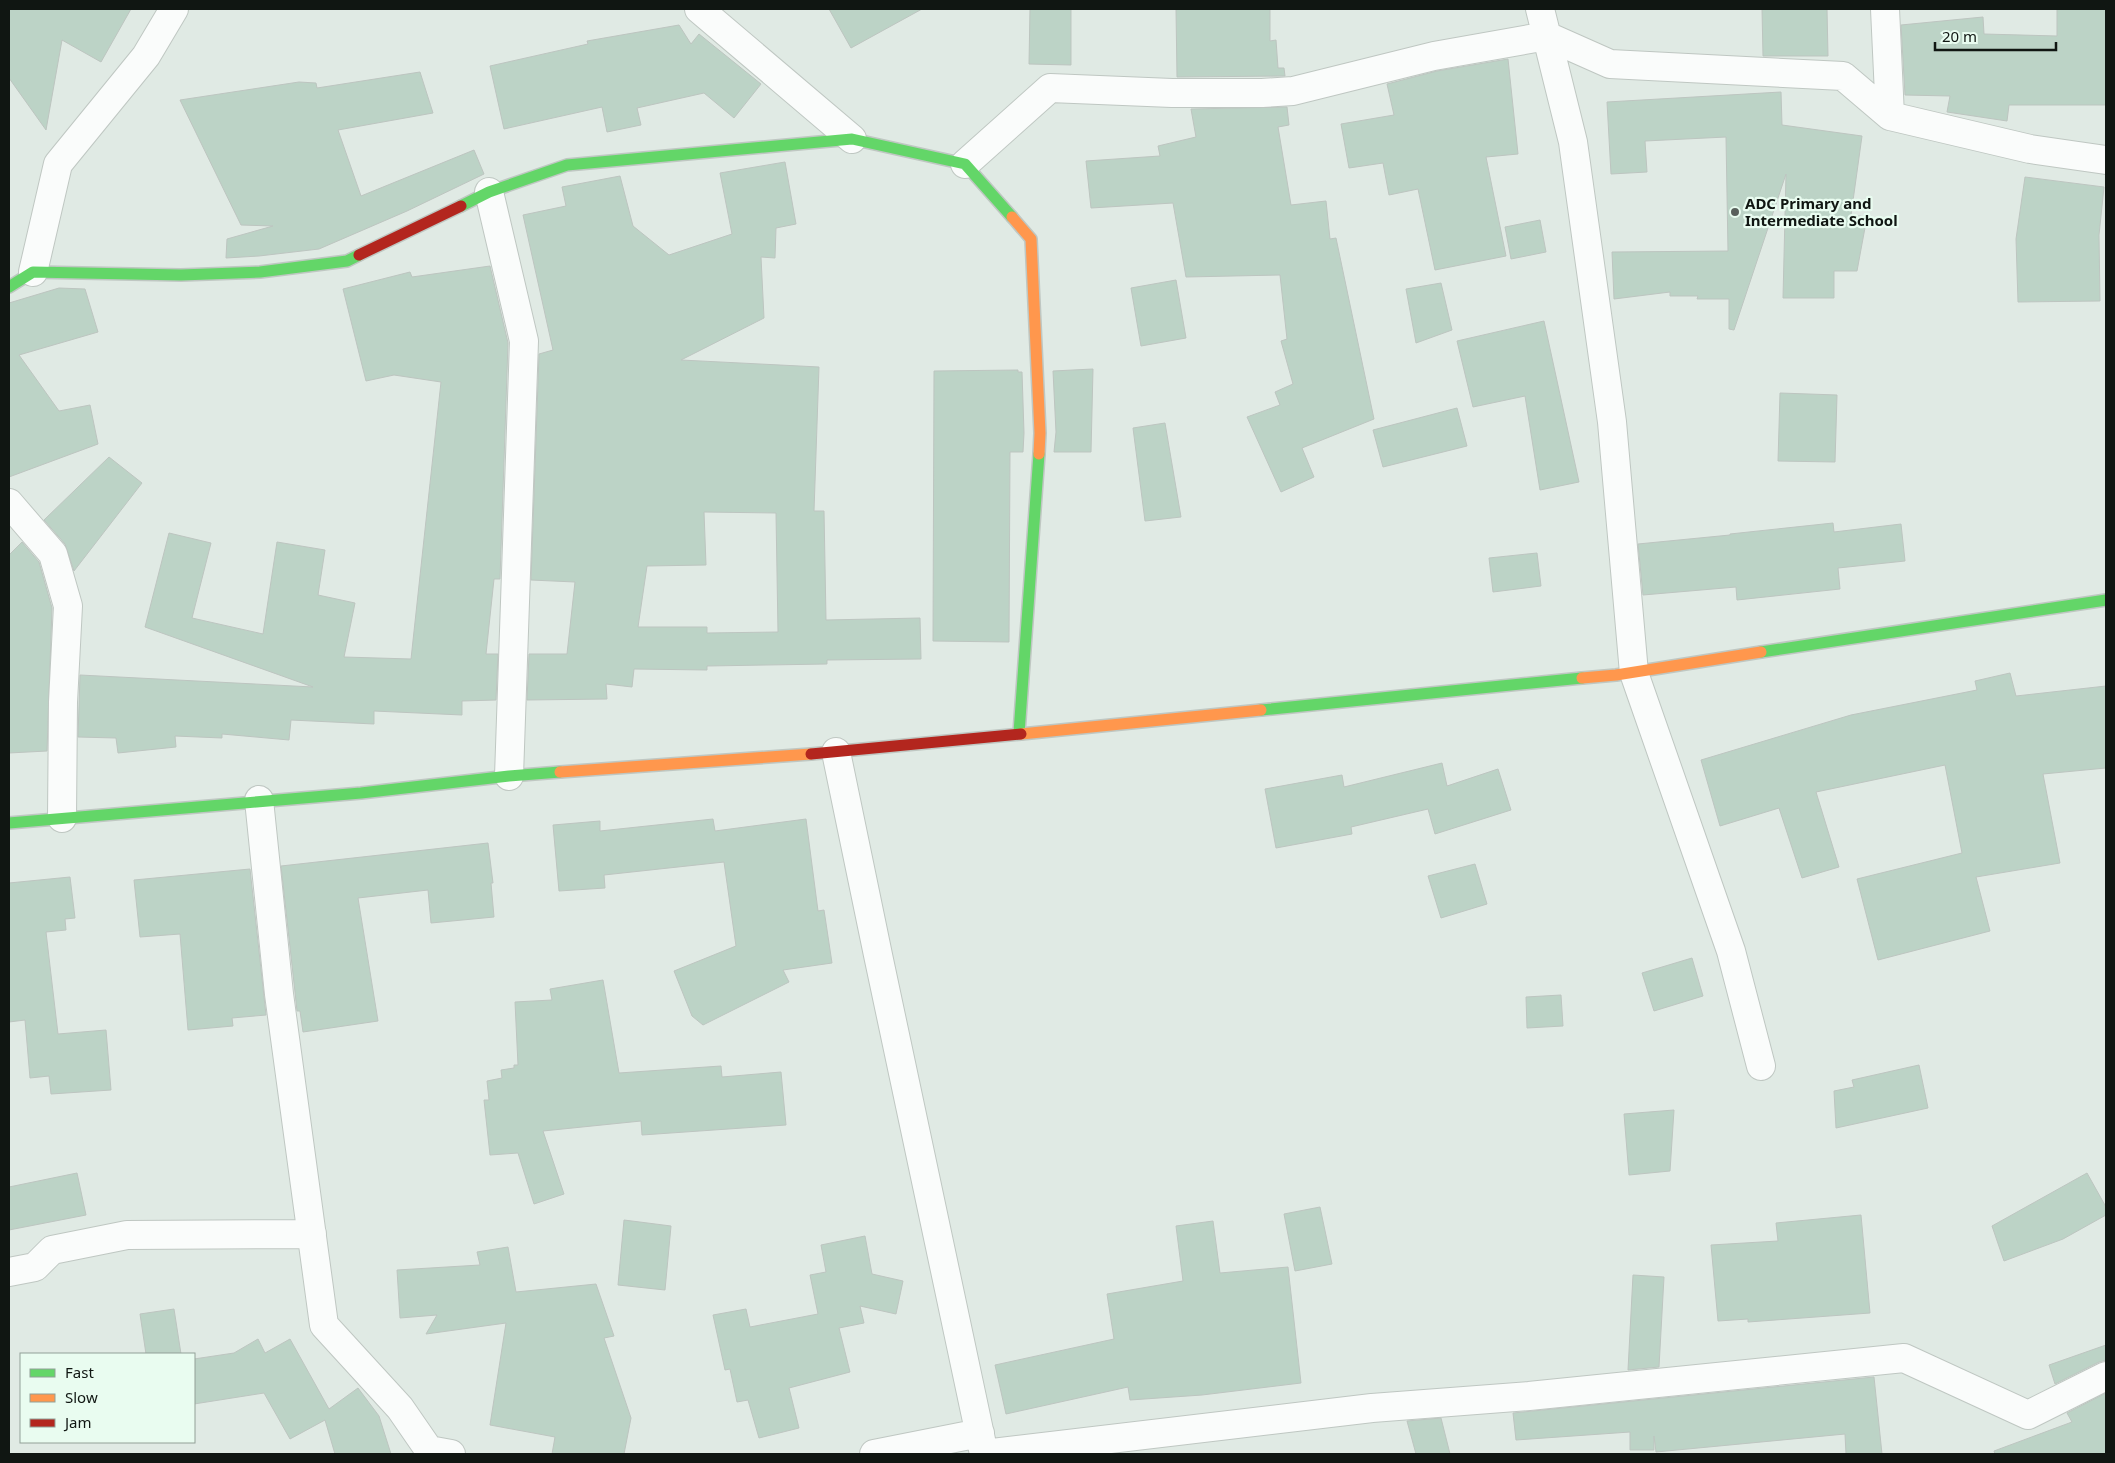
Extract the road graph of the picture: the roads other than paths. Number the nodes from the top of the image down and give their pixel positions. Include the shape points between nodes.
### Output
1 (174, 9) edge
2 (699, 9) edge
3 (1540, 9) edge
4 (1885, 9) edge
5 (1547, 36) junction
6 (1890, 116) junction
7 (852, 139) junction
8 (2106, 160) edge
9 (965, 164) junction
10 (489, 192) junction
11 (33, 272) junction
12 (9, 287) edge
13 (9, 503) edge
14 (2106, 600) edge
15 (1634, 673) junction
16 (1019, 733) junction
17 (836, 752) junction
18 (510, 776) junction
19 (258, 800) junction
20 (62, 818) junction
21 (9, 823) edge
22 (1760, 1066) dead end
23 (312, 1234) junction
24 (9, 1272) edge
25 (2106, 1376) edge
26 (983, 1447) edge
27 (437, 1453) edge
28 (874, 1454) edge

1 - 11 street via 146,56 58,164
2 - 7 street
3 - 5 street
4 - 6 street
5 - 6 street via 1610,64 1843,76
5 - 9 street via 1434,56 1293,91 1182,93 1050,88
5 - 15 street via 1574,142 1612,422
6 - 8 street via 2030,149
7 - 9 main road
7 - 10 main road via 568,165
9 - 16 main road via 1031,239 1040,433
10 - 11 main road via 346,261 260,272 180,275
10 - 18 street via 524,341
11 - 12 main road
13 - 20 street via 53,554 68,606
14 - 15 main road
15 - 16 main road
15 - 22 street via 1731,952
16 - 17 main road
17 - 18 main road
17 - 26 street
18 - 19 main road via 361,793
19 - 20 main road
19 - 23 street via 279,994
20 - 21 main road
23 - 24 street via 127,1235 52,1250 35,1267
23 - 27 street via 324,1325
25 - 26 street via 2028,1415 1904,1358
26 - 28 street

